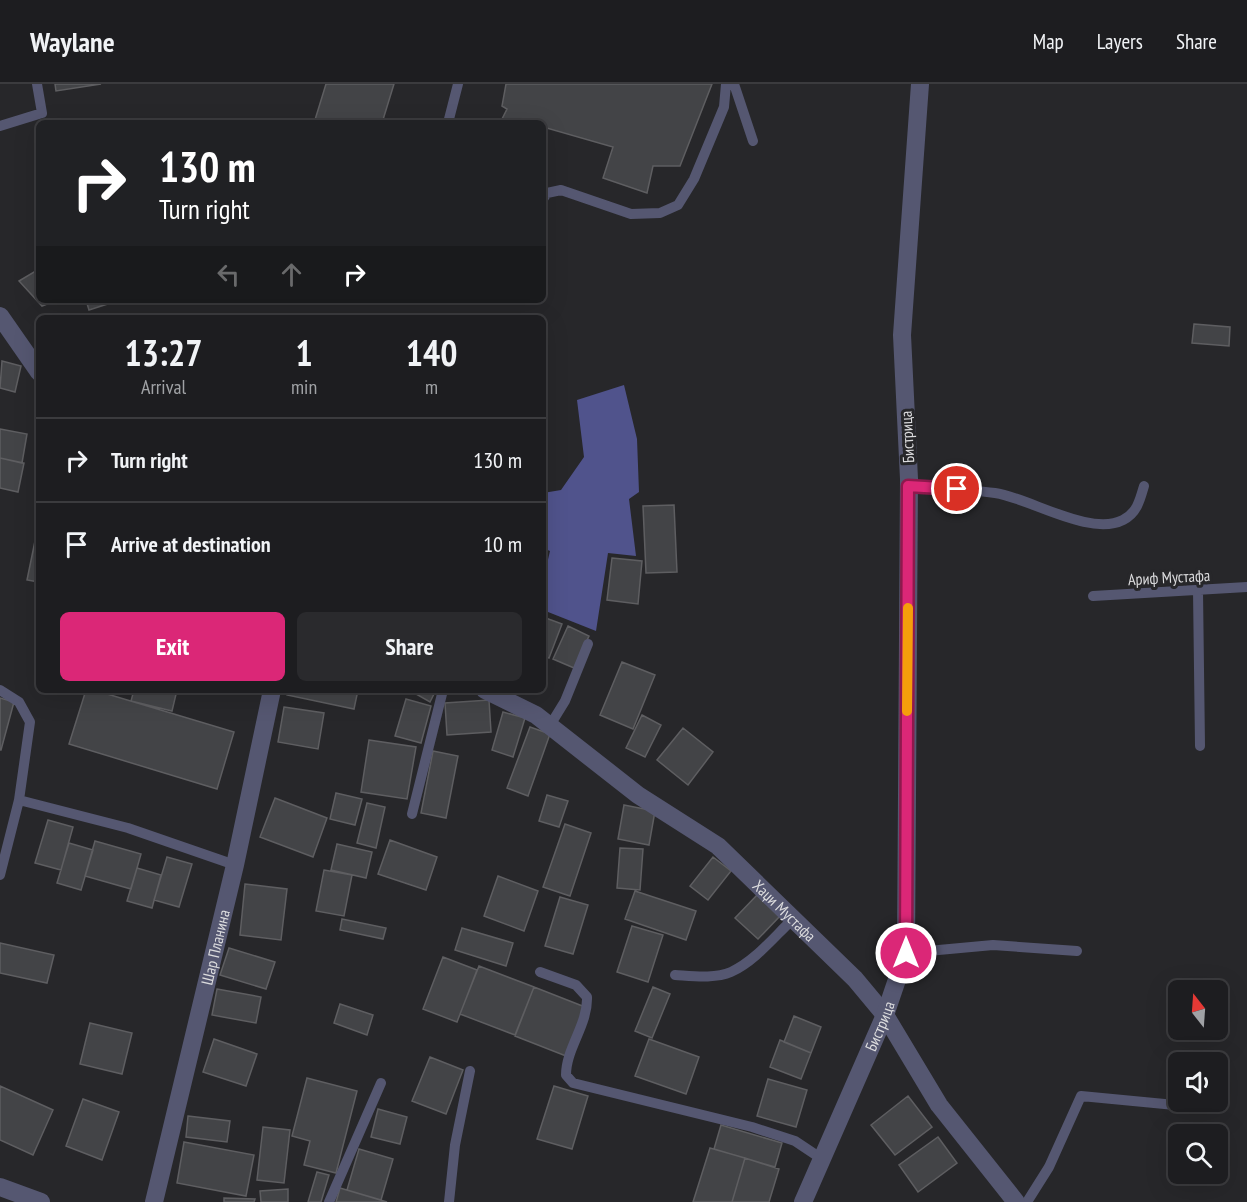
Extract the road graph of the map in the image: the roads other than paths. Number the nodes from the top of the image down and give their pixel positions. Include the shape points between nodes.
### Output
1 (37, 84) edge
2 (458, 84) edge
3 (726, 84) edge
4 (734, 84) edge
5 (920, 84) edge
6 (449, 120) edge
7 (0, 126) edge
8 (753, 141) dead end
9 (546, 194) edge
10 (0, 316) edge
11 (36, 368) edge
12 (908, 486) junction
13 (1144, 486) dead end
14 (1247, 588) edge
15 (1198, 591) junction
16 (1093, 596) dead end
17 (588, 644) dead end
18 (0, 690) edge
19 (271, 693) edge
20 (442, 693) edge
21 (491, 693) edge
22 (549, 727) junction
23 (1200, 746) dead end
24 (19, 800) junction
25 (412, 814) dead end
26 (235, 865) junction
27 (0, 875) edge
28 (792, 920) junction
29 (1077, 951) dead end
30 (906, 953) junction
31 (540, 972) dead end
32 (675, 975) dead end
33 (885, 1015) junction
34 (470, 1071) dead end
35 (381, 1083) dead end
36 (1168, 1104) edge
37 (822, 1159) junction
38 (0, 1187) edge
39 (41, 1202) edge
40 (154, 1202) edge
41 (329, 1202) edge
42 (449, 1202) edge
43 (803, 1202) edge
44 (1016, 1202) edge
45 (1027, 1202) edge

1 - 7 lane via 42,113
2 - 6 lane
3 - 9 lane via 724,107 694,179 678,205 660,213 631,214 561,190
4 - 8 lane
5 - 12 street, Бистрица via 902,335
10 - 11 street
12 - 13 lane via 997,493 1054,513 1108,524 1137,510
12 - 30 street, Бистрица
14 - 15 lane, Ариф Мустафа
15 - 16 lane, Ариф Мустафа
15 - 23 lane
17 - 22 lane via 565,701
18 - 24 lane via 19,702 30,722
19 - 26 street, Шар Планина
20 - 25 lane
21 - 22 street, Хаџи Мустафа via 536,714
22 - 28 street, Хаџи Мустафа via 638,795 718,846
24 - 26 lane via 128,828
24 - 27 lane
26 - 40 street, Шар Планина
28 - 32 lane via 730,973
28 - 33 street, Хаџи Мустафа via 855,980
29 - 30 lane via 993,945
30 - 33 street, Бистрица
31 - 37 lane via 576,985 587,998 587,1012 566,1064 566,1075 573,1083 752,1127 795,1141
33 - 37 street, Бистрица
33 - 44 street, Хаџи Мустафа via 939,1105
34 - 42 lane via 455,1145
35 - 41 lane
36 - 45 lane via 1081,1096 1049,1167
37 - 43 street, Бистрица
38 - 39 street

